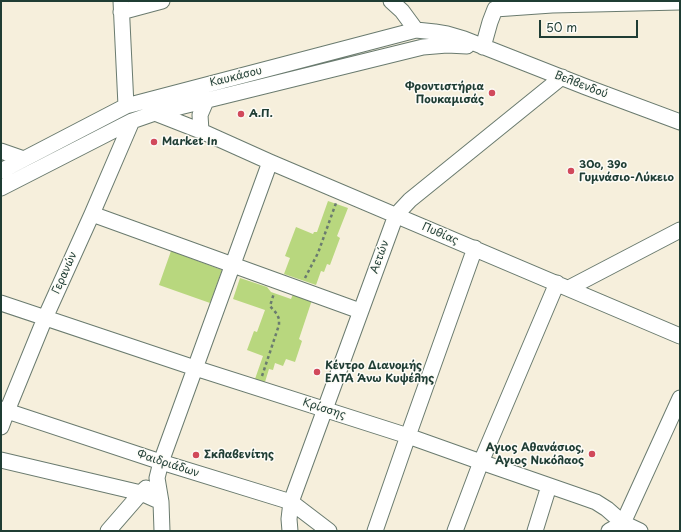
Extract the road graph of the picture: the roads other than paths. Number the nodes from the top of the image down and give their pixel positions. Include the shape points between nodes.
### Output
1 (162, 1) edge
2 (391, 1) edge
3 (656, 2) edge
4 (680, 2) edge
5 (551, 3) edge
6 (121, 6) edge
7 (416, 30) junction
8 (483, 47) junction
9 (562, 78) junction
10 (206, 102) junction
11 (126, 106) junction
12 (155, 113) junction
13 (132, 121) junction
14 (680, 122) edge
15 (201, 131) junction
16 (1, 151) edge
17 (24, 158) junction
18 (270, 162) junction
19 (1, 171) edge
20 (1, 188) edge
21 (92, 214) junction
22 (396, 215) junction
23 (680, 230) edge
24 (475, 248) junction
25 (233, 265) junction
26 (563, 286) junction
27 (1, 303) edge
28 (360, 311) junction
29 (45, 318) junction
30 (680, 336) edge
31 (195, 368) junction
32 (680, 398) edge
33 (325, 409) junction
34 (4, 410) edge
35 (1, 427) edge
36 (408, 436) junction
37 (1, 460) edge
38 (161, 462) junction
39 (480, 462) junction
40 (157, 478) junction
41 (549, 486) junction
42 (141, 493) junction
43 (161, 502) junction
44 (291, 502) junction
45 (615, 528) edge
46 (108, 531) edge
47 (162, 531) edge
48 (290, 531) edge
49 (329, 531) edge
50 (375, 531) edge
51 (455, 531) edge
52 (535, 531) edge
53 (640, 531) edge

1 - 6 street
2 - 7 street
3 - 4 street
3 - 5 street
5 - 8 street via 495,9
6 - 11 street
7 - 8 street, Καυκάσου via 447,34
7 - 11 street, Καυκάσου
8 - 9 street, Βελβενδού
8 - 10 street, Καυκάσου via 423,47
9 - 14 street, Βελβενδού
9 - 22 street, Αετών via 410,200
10 - 12 street, Καυκάσου
10 - 15 street via 200,115
11 - 17 street, Καυκάσου
12 - 13 street, Καυκάσου
12 - 15 street, Πυθίας
13 - 20 street, Καυκάσου
13 - 21 street, Γερανών
15 - 18 street, Πυθίας
16 - 17 street
17 - 19 street, Καυκάσου
18 - 22 street, Πυθίας
18 - 25 street
21 - 25 street
21 - 29 street, Γερανών
22 - 24 street, Πυθίας
22 - 28 street, Αετών
23 - 26 street
24 - 26 street, Πυθίας
24 - 36 street
25 - 28 street
25 - 31 street
26 - 30 street, Πυθίας
26 - 39 street
27 - 29 street, Κρίσσης
28 - 33 street, Αετών
29 - 31 street, Κρίσσης
29 - 34 street, Γερανών
31 - 33 street, Κρίσσης
31 - 38 street
32 - 45 street
33 - 36 street, Κρίσσης
33 - 44 street, Αετών
34 - 35 street, Γερανών
34 - 38 street, Φαιδριάδων
36 - 39 street, Κρίσσης
36 - 50 street
37 - 42 street
38 - 40 street
38 - 44 street, Φαιδριάδων
39 - 41 street, Κρίσσης
39 - 51 street
40 - 42 street
40 - 43 street
41 - 45 street, Κρίσσης via 596,502 607,509
41 - 52 street
42 - 43 street
42 - 46 street
43 - 47 street
44 - 48 street, Αετών
44 - 49 street, Φαιδριάδων
45 - 53 street, Κρίσσης

